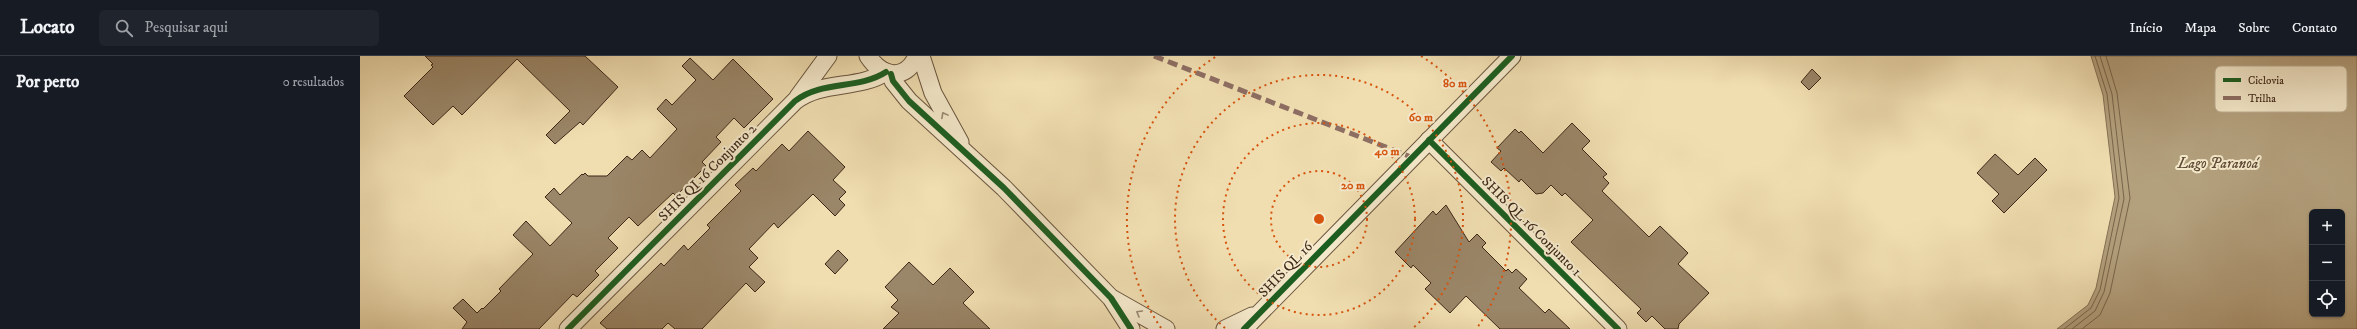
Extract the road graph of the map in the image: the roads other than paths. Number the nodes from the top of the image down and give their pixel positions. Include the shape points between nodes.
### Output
1 (828, 56) edge
2 (868, 56) edge
3 (918, 56) edge
4 (921, 56) edge
5 (1512, 56) edge
6 (888, 73) junction
7 (798, 98) junction
8 (1429, 140) junction
9 (964, 149) junction
10 (1111, 298) junction
11 (1261, 311) junction
12 (568, 329) edge
13 (1131, 329) edge
14 (1166, 329) edge
15 (1225, 329) edge
16 (1244, 329) edge
17 (1618, 329) edge

1 - 7 street, SHIS QI 16 Conjunto 2
2 - 6 street via 877,69
3 - 6 street, SHIS QI 16 Conjunto 2 via 908,68
9 -> 4 street via 933,93
5 - 8 street, SHIS QL 16
6 - 7 street, SHIS QI 16 Conjunto 2 via 865,82 828,86
6 - 9 street via 909,101 950,140
7 - 12 street, SHIS QI 16 Conjunto 2
8 - 11 street, SHIS QL 16
8 - 17 street, SHIS QL 16 Conjunto 1
9 - 10 street
10 - 13 street
14 -> 10 street
11 - 15 street, SHIS QL 16
11 - 16 street, SHIS QL 16

